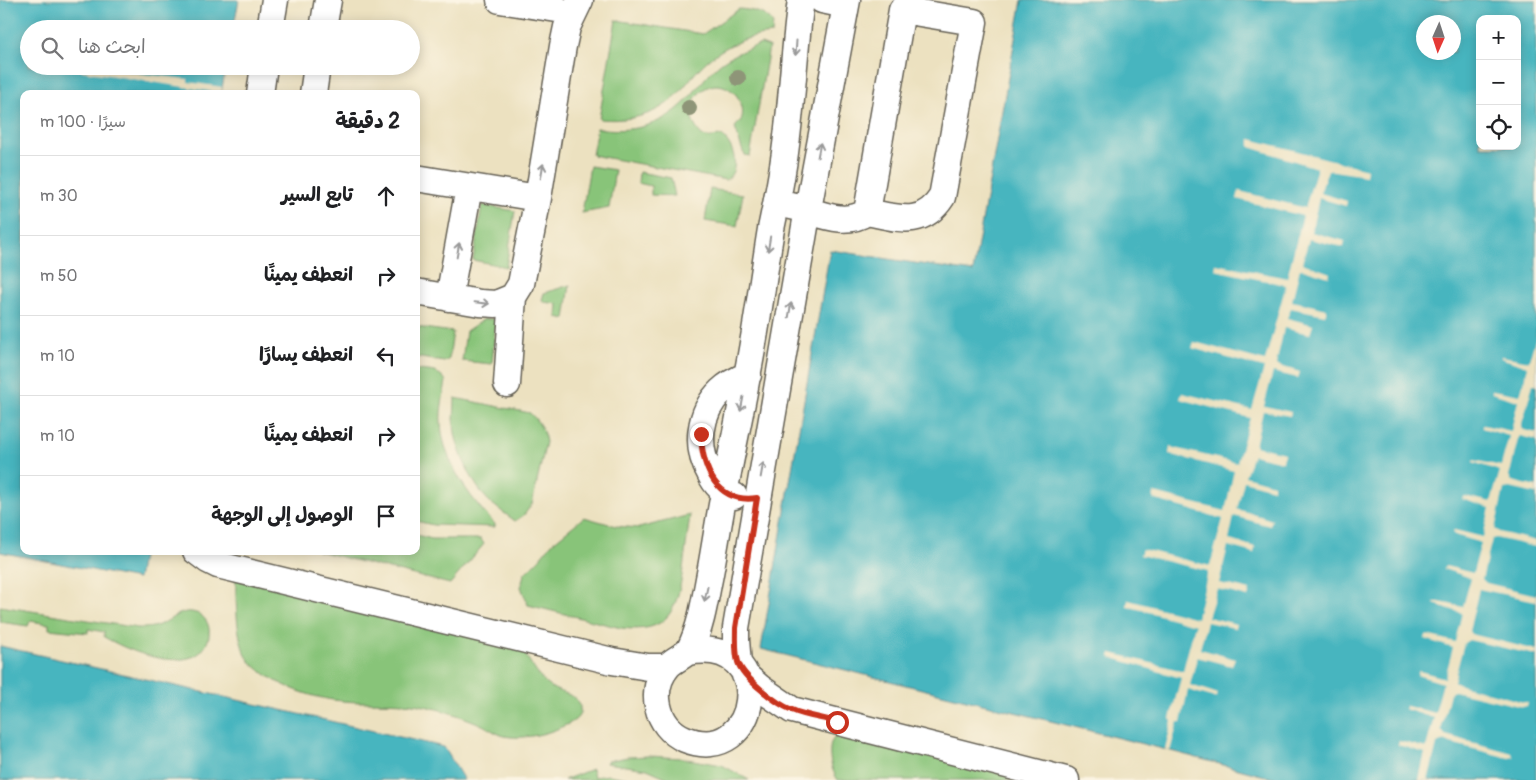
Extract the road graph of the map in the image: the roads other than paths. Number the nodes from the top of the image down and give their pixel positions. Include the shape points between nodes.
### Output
1 (275, 0) edge
2 (500, 0) edge
3 (801, 0) edge
4 (329, 1) edge
5 (838, 2) edge
6 (565, 3) edge
7 (272, 20) edge
8 (326, 20) edge
9 (263, 75) edge
10 (316, 75) edge
11 (261, 90) edge
12 (314, 90) edge
13 (420, 179) edge
14 (469, 187) junction
15 (538, 198) junction
16 (776, 203) junction
17 (808, 209) junction
18 (867, 212) junction
19 (420, 293) edge
20 (513, 297) junction
21 (449, 298) junction
22 (748, 375) junction
23 (507, 384) dead end
24 (724, 492) junction
25 (757, 498) junction
26 (201, 555) edge
27 (688, 652) junction
28 (612, 661) junction
29 (667, 667) junction
30 (742, 670) junction
31 (657, 705) junction
32 (792, 710) junction
33 (741, 725) junction
34 (1066, 780) edge

1 - 7 lane
2 - 6 lane
3 -> 16 lane
4 - 8 lane
17 -> 5 lane
15 -> 6 lane via 568,26
9 - 11 lane
10 - 12 lane
13 - 14 lane
14 - 15 lane
21 -> 14 lane
15 - 20 lane via 521,284
16 - 17 lane
16 -> 22 lane
17 - 18 lane via 838,204
25 -> 17 lane
18 - 18 lane via 914,219 926,216 942,198 974,22 902,10
19 - 21 lane
21 -> 20 lane via 496,304
20 - 23 lane
22 -> 24 lane
22 - 24 lane via 720,391 704,418 701,450 713,480
24 - 25 lane via 740,498
24 -> 27 lane via 700,624
25 - 30 lane via 736,628
26 - 28 lane via 218,565
27 - 29 lane
27 - 30 lane via 715,651 727,656
28 - 29 lane
28 - 31 lane
29 - 31 lane via 660,679
30 - 32 lane
30 - 33 lane via 750,688 750,701
31 - 33 lane via 669,728 692,742 719,741
32 - 33 lane
32 - 34 lane

